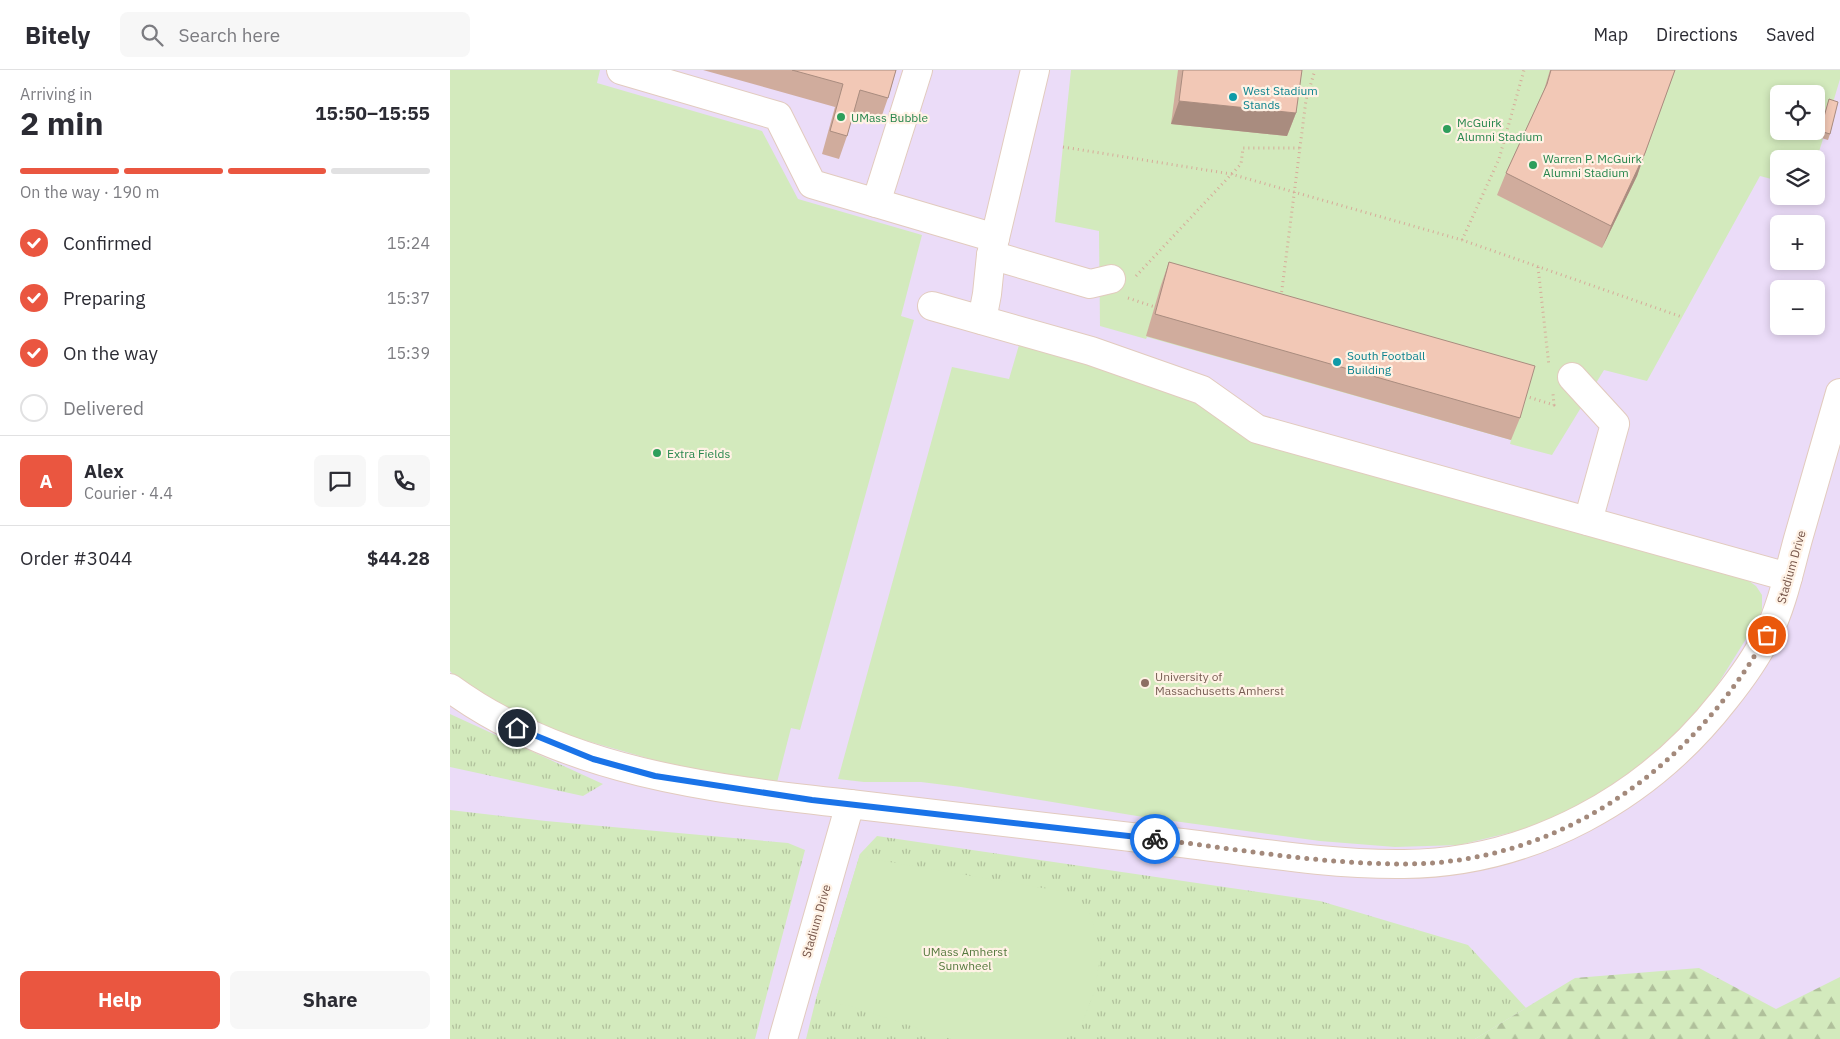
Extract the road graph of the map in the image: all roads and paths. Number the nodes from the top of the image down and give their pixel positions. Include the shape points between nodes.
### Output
1 (621, 70) edge
2 (918, 70) edge
3 (1035, 70) edge
4 (1315, 70) edge
5 (1524, 70) edge
6 (1063, 147) dead end
7 (1300, 148) junction
8 (1231, 174) junction
9 (1295, 192) junction
10 (876, 203) junction
11 (1462, 240) junction
12 (993, 246) junction
13 (1538, 267) junction
14 (1125, 283) junction
15 (1281, 298) edge
16 (932, 306) dead end
17 (1155, 307) edge
18 (1682, 317) dead end
19 (982, 320) junction
20 (1558, 379) junction
21 (1840, 393) edge
22 (1525, 396) edge
23 (1588, 522) junction
24 (1788, 577) junction
25 (450, 688) edge
26 (850, 804) junction
27 (783, 1039) edge

1 - 10 street via 778,116 812,184
2 - 10 street
3 - 12 street
4 - 7 path via 1306,100
5 - 11 path via 1498,159
6 - 8 path
7 - 8 path via 1243,148 1241,164
7 - 9 path
8 - 9 path
8 - 14 path
9 - 11 path
9 - 15 path
10 - 12 street
11 - 13 path
12 - 14 street via 1090,284
12 - 19 street
13 - 18 path
13 - 20 path
14 - 17 path via 1128,299
16 - 19 street
19 - 23 street via 1091,351 1202,390 1257,429
20 - 22 path via 1554,404
20 - 23 street via 1615,424
21 - 24 street, Stadium Drive
23 - 24 street
24 - 26 street, Stadium Drive via 1777,613 1754,658 1709,720 1687,744 1641,782 1591,815 1528,843 1498,852 1405,864 1324,860
25 - 26 street, Stadium Drive via 506,723 615,766 695,782
26 - 27 street, Stadium Drive

